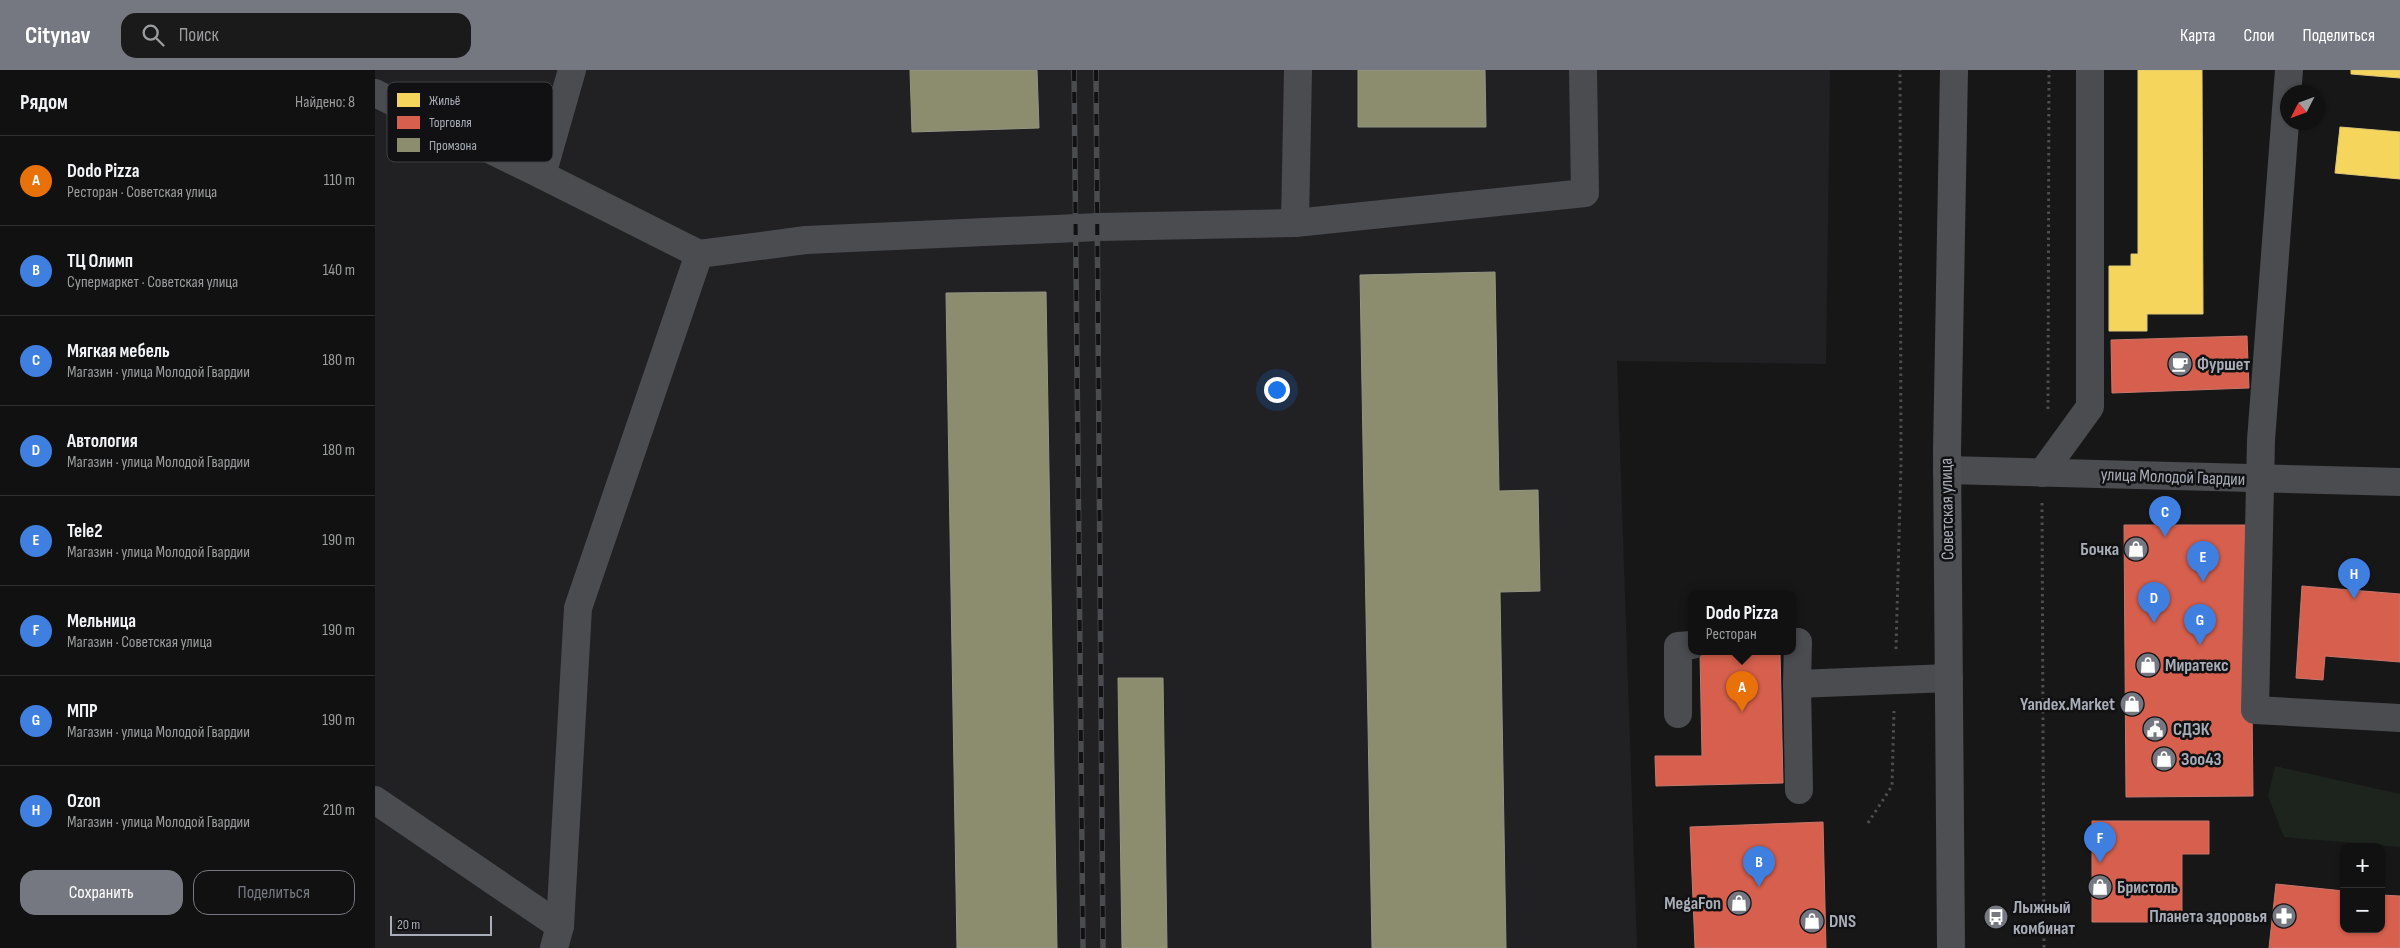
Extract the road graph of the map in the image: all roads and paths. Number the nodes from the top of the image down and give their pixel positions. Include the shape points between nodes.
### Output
1 (572, 70) edge
2 (1298, 70) edge
3 (1583, 70) edge
4 (1899, 70) edge
5 (1954, 70) edge
6 (2049, 70) edge
7 (2090, 70) edge
8 (2289, 70) edge
9 (375, 94) edge
10 (387, 100) edge
11 (553, 136) edge
12 (517, 162) edge
13 (545, 162) edge
14 (542, 174) junction
15 (1295, 223) junction
16 (699, 254) junction
17 (2048, 415) dead end
18 (1947, 470) junction
19 (2042, 473) junction
20 (2259, 479) junction
21 (2400, 482) edge
22 (1796, 642) edge
23 (1688, 645) edge
24 (1949, 678) junction
25 (1895, 680) junction
26 (1797, 684) junction
27 (1678, 714) dead end
28 (2400, 718) edge
29 (1799, 790) dead end
30 (375, 800) edge
31 (1868, 823) dead end
32 (557, 937) edge
33 (1951, 948) edge
34 (2044, 948) edge

1 - 11 street
2 - 15 street
3 - 15 street via 1585,193
4 - 25 path via 1901,464
5 - 18 main road, Советская улица
6 - 17 path
7 - 19 street via 2090,407
8 - 20 street
9 - 10 street
12 - 14 street
13 - 14 street
14 - 16 street
15 - 16 street via 1099,227 806,240
16 - 32 street via 579,608
18 - 19 street, улица Молодой Гвардии
18 - 24 main road, Советская улица
19 - 20 street, улица Молодой Гвардии
19 - 34 path
20 - 21 street, улица Молодой Гвардии
20 - 28 street via 2255,710
22 - 26 street
23 - 27 street via 1678,646
24 - 25 street
24 - 33 main road, Советская улица
25 - 26 street
25 - 31 path via 1892,786
26 - 29 street
30 - 32 street

